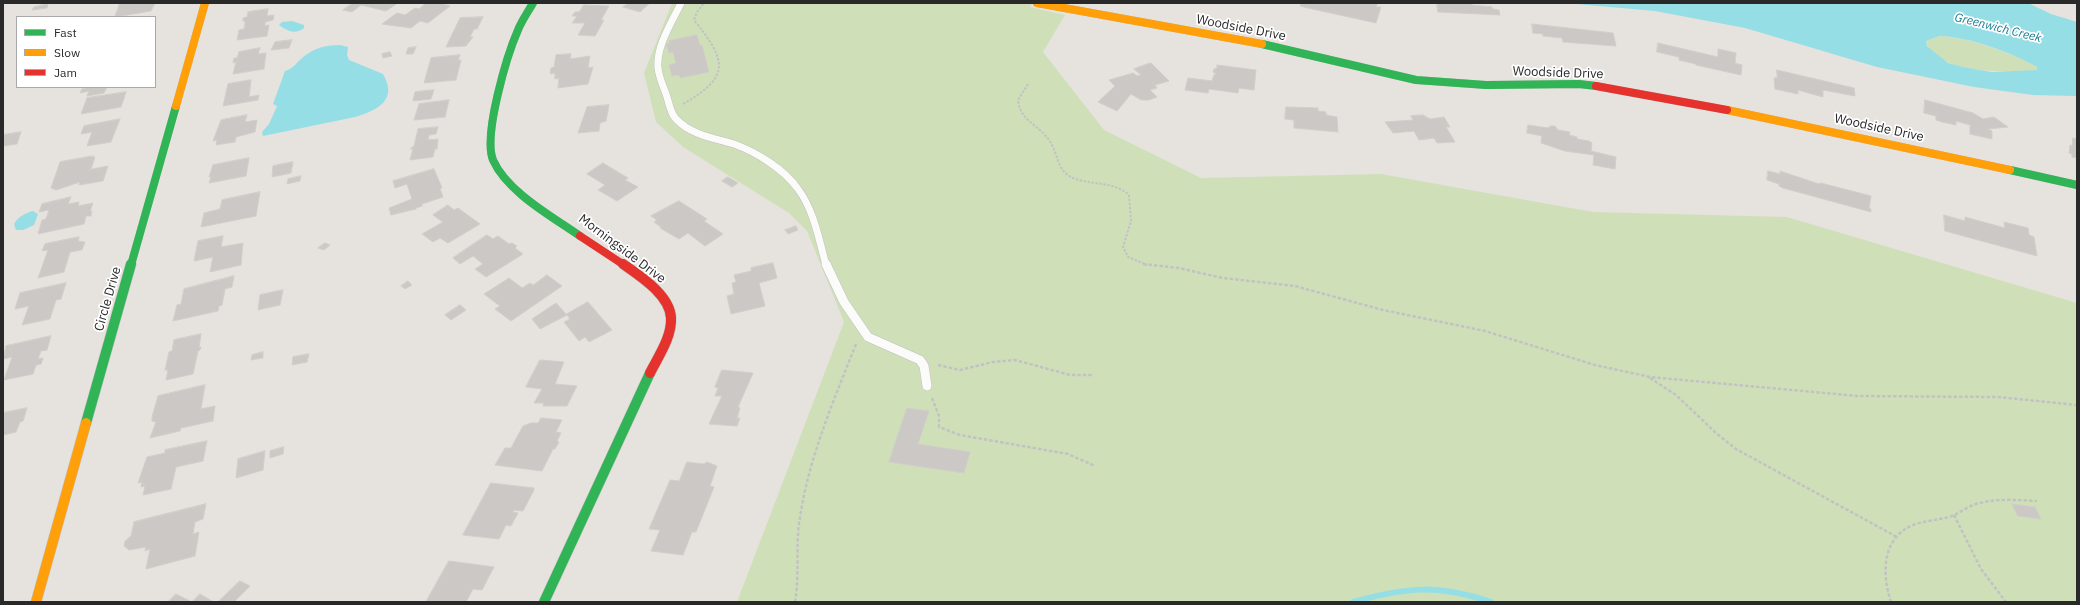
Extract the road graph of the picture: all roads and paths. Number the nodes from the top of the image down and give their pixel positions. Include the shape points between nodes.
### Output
1 (205, 3) edge
2 (533, 3) edge
3 (681, 3) edge
4 (704, 3) edge
5 (1037, 3) edge
6 (1028, 84) dead end
7 (671, 110) junction
8 (2077, 185) edge
9 (864, 331) junction
10 (920, 360) junction
11 (1094, 375) dead end
12 (1650, 378) junction
13 (927, 386) joint
14 (2077, 405) edge
15 (1095, 466) dead end
16 (2037, 501) dead end
17 (1954, 515) junction
18 (1898, 537) junction
19 (36, 602) edge
20 (544, 602) edge
21 (795, 602) edge
22 (1891, 602) edge
23 (2006, 602) edge

1 - 19 street, Circle Drive
2 - 20 street, Morningside Drive via 511,44 494,121 491,147 494,164 504,178 524,195 650,284 666,301 671,318 666,338 645,385
3 - 7 lane via 658,63
4 - 7 path via 694,20 713,44 719,69 717,79 702,93
5 - 8 street, Woodside Drive via 1262,44 1416,80 1486,85 1579,84 1631,91
6 - 12 path via 1018,100 1020,112 1050,142 1058,165 1063,171 1080,180 1120,188 1129,195 1131,221 1123,247 1132,260 1145,265 1179,268 1223,278 1295,286 1383,310 1485,331 1595,365
7 - 9 lane via 676,119 693,132 736,145 768,161 798,188 809,208 828,270 844,302
9 - 10 lane via 868,337
9 - 21 path via 852,353 812,466 800,516
10 - 11 path via 960,370 1015,360 1045,366 1070,375
10 - 13 lane via 924,366
12 - 14 path via 1858,396 1998,397
12 - 18 path via 1676,395 1736,449
13 - 15 path via 939,416 940,427 944,430 960,436 1068,454
16 - 17 path via 1986,502
17 - 18 path via 1908,528
17 - 23 path via 1981,569
18 - 22 path via 1891,546 1885,566 1887,591

